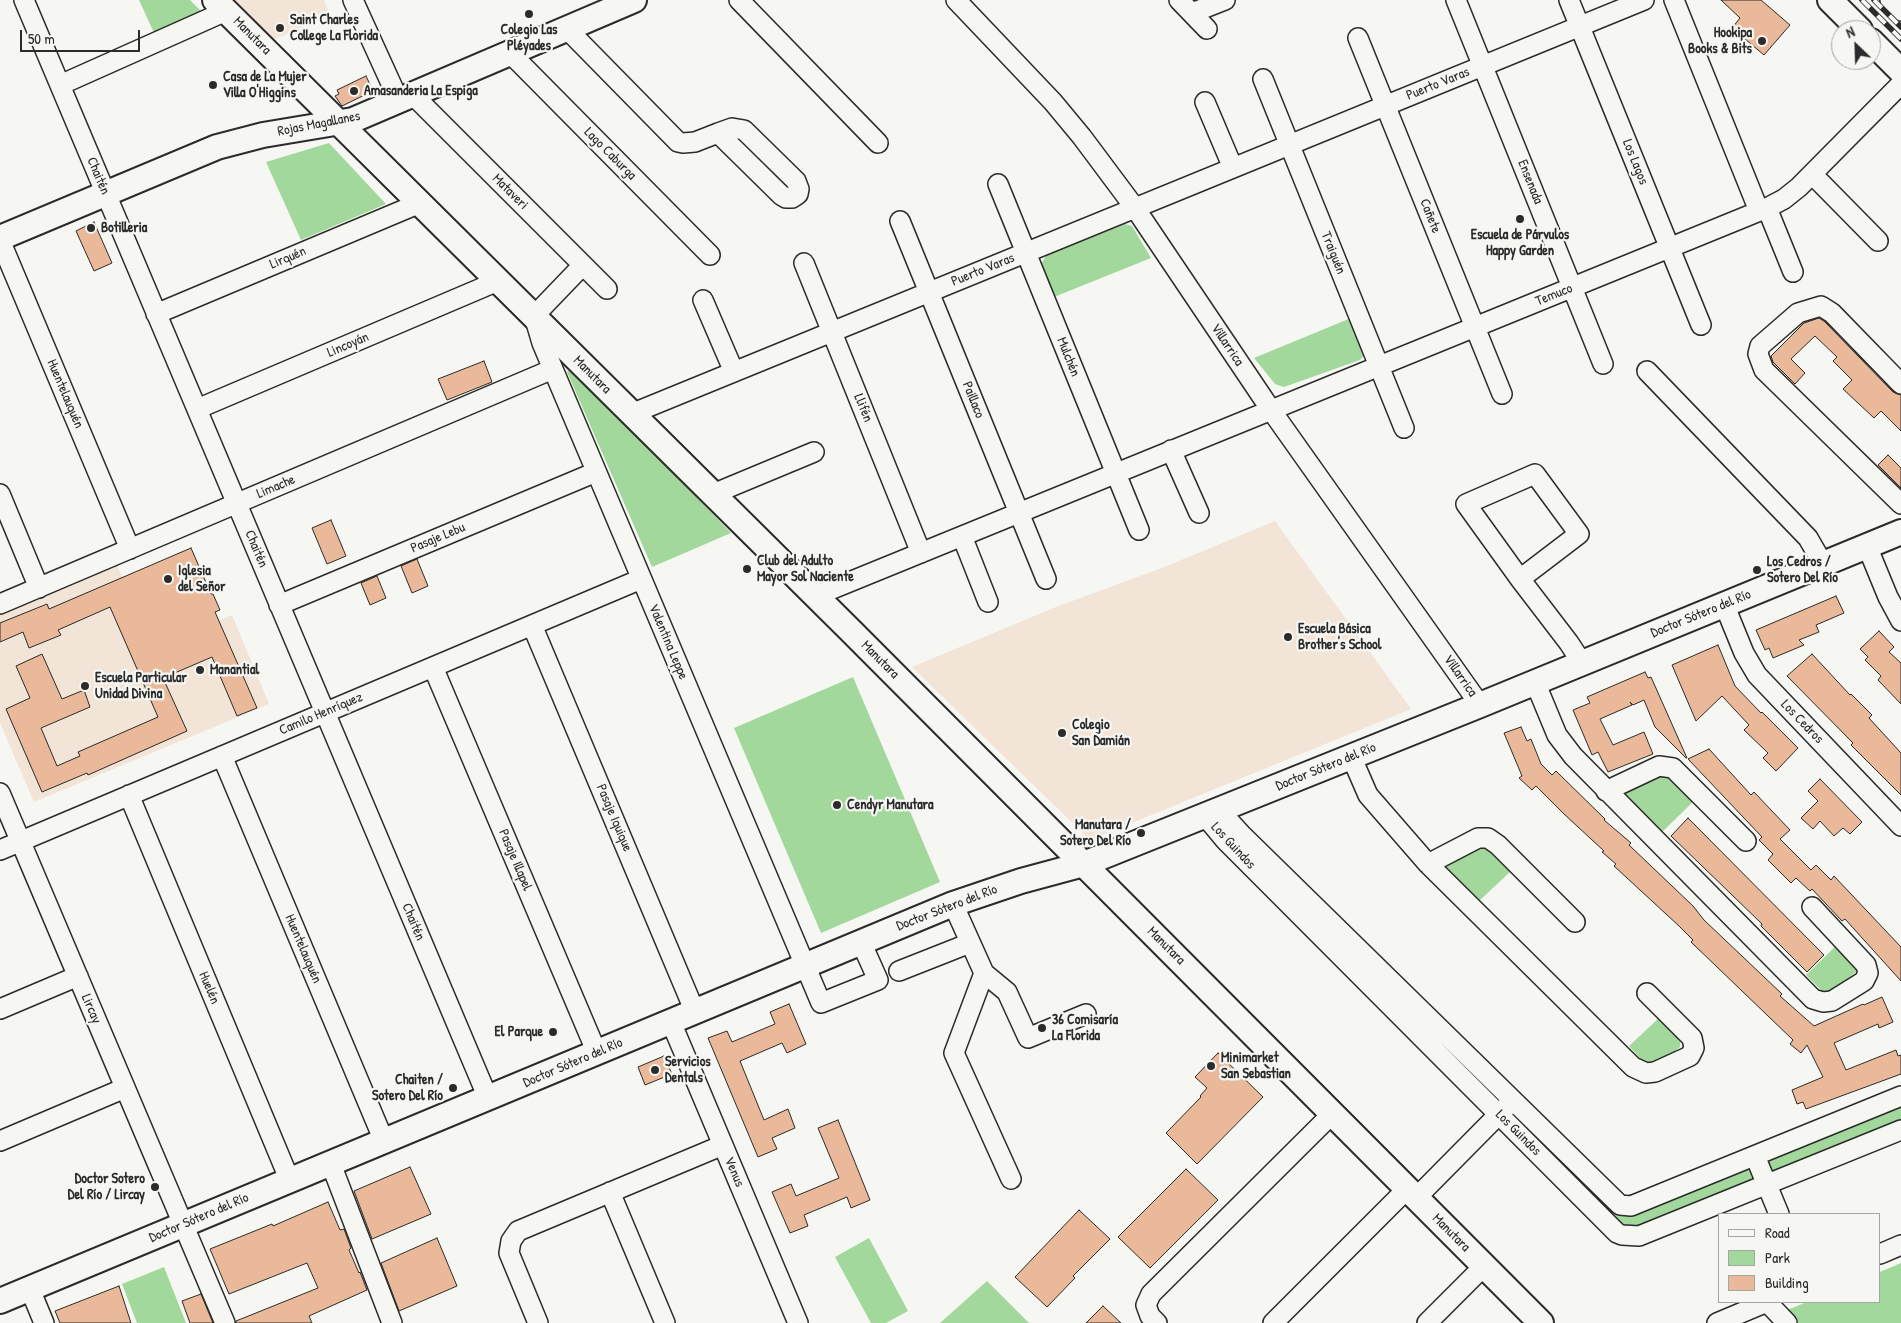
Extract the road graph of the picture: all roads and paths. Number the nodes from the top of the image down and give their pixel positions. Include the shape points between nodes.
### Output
1 (24, 0) edge
2 (353, 0) edge
3 (634, 0) edge
4 (738, 0) edge
5 (956, 0) edge
6 (1225, 0) edge
7 (1456, 0) edge
8 (1569, 0) edge
9 (1644, 0) edge
10 (1674, 0) edge
11 (1830, 0) edge
12 (1890, 0) edge
13 (221, 6) edge
14 (1185, 7) edge
15 (1901, 12) edge
16 (1850, 20) edge
17 (1580, 26) junction
18 (567, 29) junction
19 (1207, 29) dead end
20 (1358, 38) dead end
21 (1881, 51) edge
22 (510, 53) junction
23 (1483, 66) junction
24 (1901, 71) edge
25 (1262, 79) dead end
26 (1901, 84) edge
27 (60, 85) junction
28 (406, 98) junction
29 (1205, 102) dead end
30 (1386, 106) junction
31 (339, 123) junction
32 (718, 133) dead end
33 (878, 143) dead end
34 (1290, 145) junction
35 (1232, 168) junction
36 (1812, 174) junction
37 (998, 184) dead end
38 (105, 193) junction
39 (420, 203) junction
40 (1135, 208) junction
41 (1763, 209) junction
42 (900, 221) dead end
43 (0, 239) edge
44 (1878, 240) dead end
45 (1670, 248) junction
46 (1026, 253) junction
47 (710, 255) dead end
48 (804, 263) dead end
49 (583, 266) junction
50 (1793, 272) dead end
51 (498, 281) junction
52 (1572, 287) junction
53 (607, 289) dead end
54 (930, 292) junction
55 (703, 300) dead end
56 (156, 314) junction
57 (534, 316) junction
58 (1701, 325) dead end
59 (1475, 327) junction
60 (832, 332) junction
61 (1603, 364) dead end
62 (1379, 366) junction
63 (553, 369) junction
64 (1647, 371) dead end
65 (734, 372) junction
66 (1901, 384) edge
67 (1502, 394) dead end
68 (197, 409) junction
69 (1271, 410) junction
70 (631, 414) junction
71 (1404, 428) dead end
72 (1171, 450) junction
73 (814, 452) dead end
74 (596, 472) junction
75 (1116, 473) junction
76 (0, 494) edge
77 (713, 494) junction
78 (236, 504) junction
79 (1901, 504) edge
80 (1019, 513) junction
81 (1199, 513) dead end
82 (1139, 530) dead end
83 (1901, 532) edge
84 (962, 536) junction
85 (1867, 546) junction
86 (130, 549) junction
87 (921, 553) junction
88 (1823, 564) junction
89 (641, 579) junction
90 (1046, 579) dead end
91 (1520, 579) junction
92 (40, 588) junction
93 (816, 596) junction
94 (988, 602) dead end
95 (0, 604) edge
96 (1724, 604) junction
97 (279, 605) junction
98 (1901, 621) edge
99 (532, 625) junction
100 (1582, 663) junction
101 (433, 667) junction
102 (1535, 682) junction
103 (1480, 705) junction
104 (325, 712) junction
105 (222, 756) junction
106 (1351, 756) junction
107 (1606, 791) junction
108 (0, 792) edge
109 (129, 795) junction
110 (1212, 813) junction
111 (1901, 826) edge
112 (20, 841) junction
113 (1746, 841) dead end
114 (0, 850) edge
115 (1084, 864) junction
116 (1428, 864) junction
117 (953, 904) junction
118 (1812, 907) dead end
119 (1575, 922) dead end
120 (861, 942) junction
121 (970, 943) junction
122 (804, 966) junction
123 (899, 972) dead end
124 (984, 973) junction
125 (78, 976) junction
126 (1647, 993) dead end
127 (0, 1009) edge
128 (695, 1012) junction
129 (1086, 1014) dead end
130 (671, 1022) junction
131 (596, 1053) junction
132 (125, 1088) junction
133 (1901, 1096) edge
134 (488, 1098) junction
135 (1512, 1101) junction
136 (1332, 1114) junction
137 (1499, 1114) junction
138 (1901, 1130) edge
139 (0, 1141) edge
140 (384, 1141) junction
141 (723, 1145) junction
142 (1755, 1156) junction
143 (331, 1164) junction
144 (1012, 1179) dead end
145 (290, 1181) junction
146 (1766, 1185) junction
147 (610, 1192) junction
148 (1412, 1194) junction
149 (1779, 1213) edge
150 (183, 1225) junction
151 (1901, 1245) edge
152 (1881, 1254) edge
153 (1484, 1266) junction
154 (30, 1289) junction
155 (0, 1301) edge
156 (1765, 1303) edge
157 (1768, 1303) edge
158 (794, 1322) edge
159 (44, 1323) edge
160 (225, 1323) edge
161 (392, 1323) edge
162 (538, 1323) edge
163 (665, 1323) edge
164 (1157, 1323) edge
165 (1273, 1323) edge
166 (1427, 1323) edge
167 (1540, 1323) edge
168 (1717, 1323) edge
169 (1787, 1323) edge

1 - 27 street, Chaitén
2 - 28 street
3 - 18 main road, Rojas Magallanes
4 - 33 street
5 - 40 street, Villarrica via 1064,114
6 - 14 street
7 - 23 street, Ensenada
8 - 17 street, Los Lagos
9 - 17 street, Puerto Varas
10 - 41 street
11 - 16 main road
12 - 15 street
13 - 27 street
13 - 31 main road, Manutara
14 - 19 street
17 - 23 street, Puerto Varas
17 - 45 street, Los Lagos
18 - 22 main road, Rojas Magallanes
18 - 32 street via 678,142 689,143
20 - 30 street, Cañete
21 - 24 main road
22 - 28 main road, Rojas Magallanes
22 - 47 street, Lago Caburga
23 - 30 street, Puerto Varas
23 - 52 street, Ensenada
25 - 34 street, Traiguén
26 - 36 street, Temuco
27 - 38 street, Chaitén
28 - 31 main road, Rojas Magallanes
28 - 49 street, Mataveri
29 - 35 street
30 - 34 street, Puerto Varas
30 - 59 street, Cañete
31 - 38 main road, Rojas Magallanes via 233,142
31 - 39 main road, Manutara
34 - 35 street, Puerto Varas
34 - 62 street, Traiguén
35 - 40 street, Puerto Varas
36 - 41 street, Temuco via 1792,193
36 - 44 street
37 - 46 street, Mulchén
38 - 43 main road, Rojas Magallanes
38 - 56 street, Chaitén
39 - 51 main road, Manutara
39 - 56 street, Lirquén
40 - 46 street, Puerto Varas
40 - 69 street, Villarrica
41 - 45 street, Temuco
41 - 50 street
42 - 54 street, Paillaco
43 - 86 street, Huentelauquén
45 - 52 street, Temuco
45 - 58 street, Los Lagos
46 - 54 street, Puerto Varas
46 - 75 street, Mulchén
48 - 60 street, Llifén
49 - 53 street, Mataveri
49 - 57 street
51 - 57 main road, Manutara
51 - 68 street, Lincoyán
52 - 59 street, Temuco
52 - 61 street, Ensenada
54 - 60 street, Puerto Varas
54 - 80 street, Paillaco
55 - 65 street
56 - 68 street, Chaitén
57 - 63 street, Valentina Leppe
57 - 70 main road, Manutara
59 - 62 street, Temuco
59 - 67 street, Cañete
60 - 65 street, Puerto Varas
60 - 87 street, Llifén
62 - 69 street, Temuco
62 - 71 street, Traiguén
63 - 74 street, Valentina Leppe
63 - 78 street, Limache
64 - 88 street via 1808,538
65 - 70 street, Puerto Varas
66 - 79 street via 1832,313 1821,306 1798,313 1760,346 1758,354 1764,370
68 - 78 street, Chaitén
69 - 72 street, Temuco
69 - 103 street, Villarrica
70 - 77 main road, Manutara
72 - 75 street, Temuco
72 - 81 street
73 - 77 street
74 - 89 street, Valentina Leppe
74 - 97 street, Pasaje Lebu
75 - 80 street, Temuco
75 - 82 street, Mulchén
76 - 92 street
77 - 93 main road, Manutara
78 - 86 street, Limache
78 - 97 street, Chaitén
80 - 84 street, Temuco
80 - 90 street, Paillaco
83 - 85 main road, Doctor Sótero del Río
84 - 87 street, Temuco
84 - 94 street
85 - 88 main road, Doctor Sótero del Río
85 - 98 street
86 - 92 street, Limache
87 - 93 street, Temuco
88 - 96 main road, Doctor Sótero del Río
89 - 99 street, Camilo Henríquez
89 - 122 street, Valentina Leppe
91 - 91 street via 1466,504 1536,474 1579,534
91 - 100 street
92 - 95 street, Limache
93 - 115 main road, Manutara
96 - 100 main road, Doctor Sótero del Río
96 - 111 street, Los Cedros via 1744,653 1758,675
97 - 104 street, Chaitén
99 - 101 street, Camilo Henríquez
99 - 128 street, Pasaje Iquique
100 - 102 main road, Doctor Sótero del Río
101 - 104 street, Camilo Henríquez
101 - 131 street, Pasaje Illapel
102 - 103 main road, Doctor Sótero del Río
102 - 107 street via 1557,735
103 - 106 main road, Doctor Sótero del Río
104 - 105 street, Camilo Henríquez
104 - 134 street, Chaitén
105 - 109 street, Camilo Henríquez
105 - 140 street, Huentelauquén
106 - 110 main road, Doctor Sótero del Río
106 - 116 street via 1368,795
107 - 113 street via 1659,766 1673,768
107 - 118 street via 1813,999 1832,1001 1864,981 1868,973 1866,965
108 - 112 street, Lircay
109 - 112 street, Camilo Henríquez
109 - 145 street, Huelén
110 - 115 main road, Doctor Sótero del Río
110 - 135 street, Los Guindos via 1241,834
110 - 137 street, Los Guindos via 1225,840
112 - 114 street, Camilo Henríquez
112 - 125 street, Lircay
115 - 117 main road, Doctor Sótero del Río
115 - 136 main road, Manutara
116 - 119 street via 1478,838 1488,838
116 - 126 street via 1633,1067 1646,1073 1690,1056 1694,1048 1692,1038
117 - 120 main road, Doctor Sótero del Río
117 - 121 street
120 - 122 main road, Doctor Sótero del Río
120 - 122 street, Valentina Leppe via 878,980 821,1004
121 - 123 street
121 - 124 street
122 - 128 main road, Doctor Sótero del Río
124 - 129 street via 1007,992 1028,1038
124 - 144 street via 954,1052
125 - 127 street
125 - 132 street, Lircay
128 - 130 main road, Doctor Sótero del Río
130 - 131 main road, Doctor Sótero del Río
130 - 141 street, Venus
131 - 134 main road, Doctor Sótero del Río
132 - 139 street
132 - 150 street, Lircay
133 - 142 street, Los Guindos
134 - 140 main road, Doctor Sótero del Río
135 - 137 street
135 - 142 street, Los Guindos via 1620,1205 1631,1206
136 - 148 main road, Manutara
136 - 164 street via 1150,1294 1146,1305
137 - 146 street, Los Guindos via 1617,1233 1627,1237 1639,1236
137 - 148 street
138 - 146 street, Los Guindos
140 - 143 main road, Doctor Sótero del Río
141 - 147 street
141 - 158 street, Venus
142 - 146 street
143 - 145 main road, Doctor Sótero del Río
143 - 161 street
145 - 150 main road, Doctor Sótero del Río
146 - 149 street
147 - 162 street via 518,1232 511,1241 509,1252
147 - 163 street
148 - 153 main road, Manutara
148 - 165 street
150 - 154 main road, Doctor Sótero del Río
150 - 160 street, Lircay
151 - 152 street
153 - 166 street
153 - 167 main road, Manutara
154 - 155 main road, Doctor Sótero del Río
154 - 159 street
156 - 168 street
157 - 169 street

